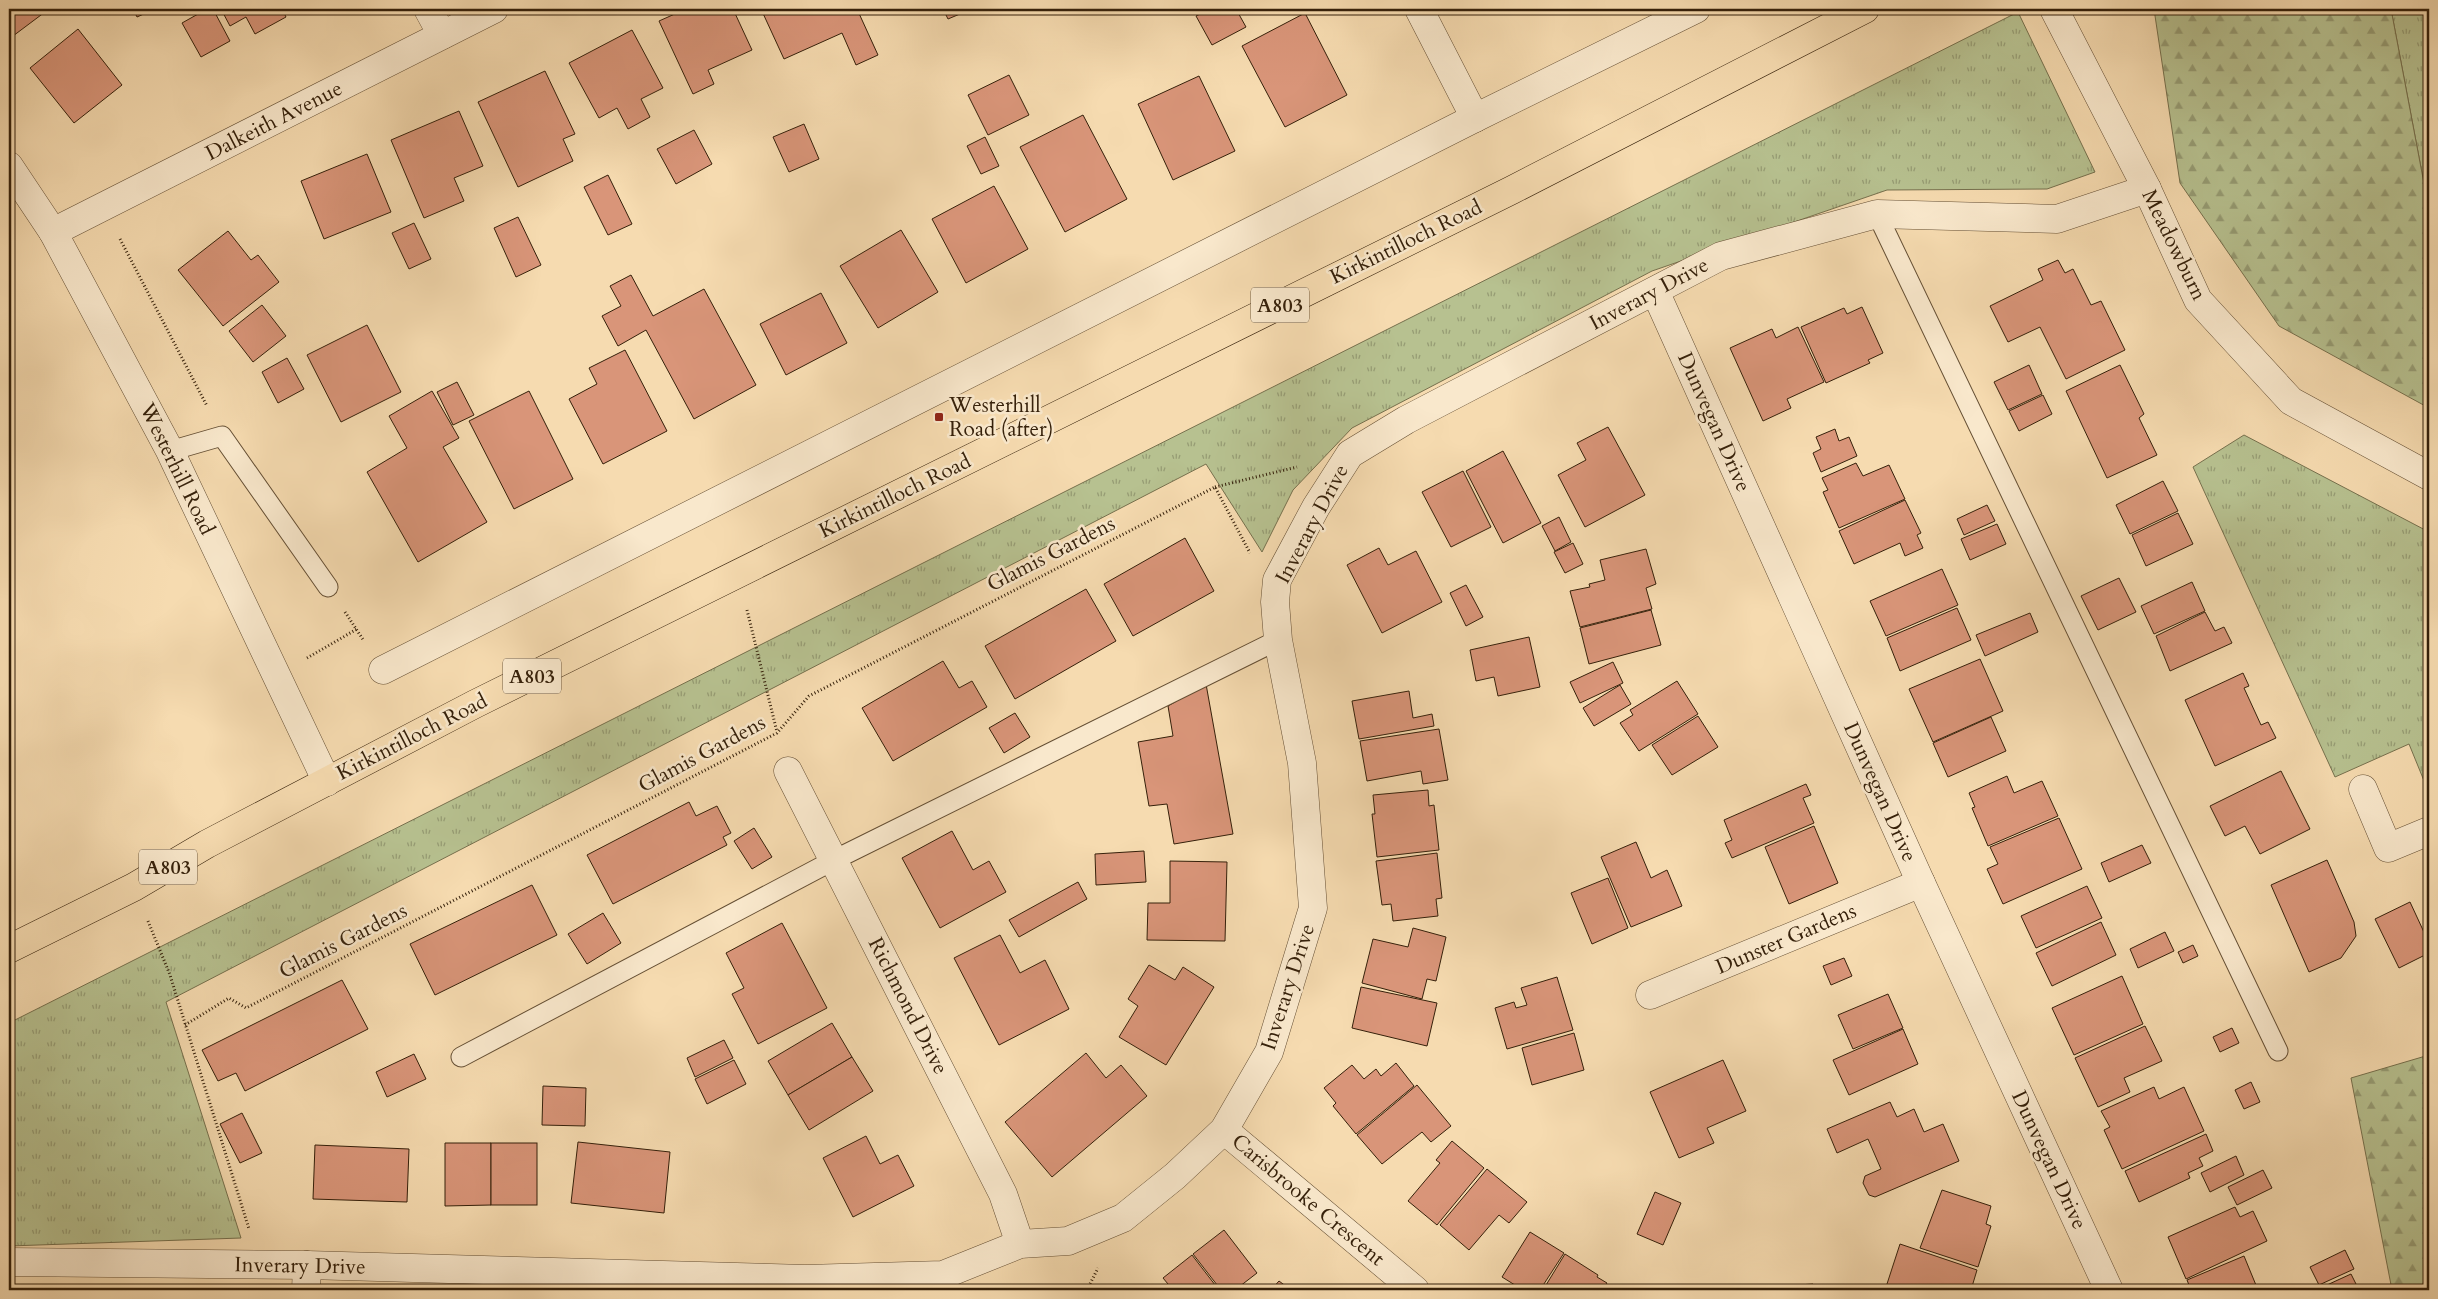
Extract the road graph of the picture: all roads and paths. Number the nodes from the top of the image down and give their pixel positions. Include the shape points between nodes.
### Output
1 (428, 9) edge
2 (494, 9) edge
3 (1418, 9) edge
4 (1696, 9) edge
5 (1865, 9) edge
6 (2054, 9) edge
7 (442, 35) junction
8 (1476, 118) junction
9 (9, 166) edge
10 (2146, 189) junction
11 (104, 207) junction
12 (1877, 214) junction
13 (53, 232) junction
14 (1655, 291) junction
15 (222, 436) junction
16 (170, 451) junction
17 (1350, 454) junction
18 (2429, 476) edge
19 (1215, 487) junction
20 (738, 574) junction
21 (328, 587) joint
22 (1275, 602) junction
23 (1278, 640) junction
24 (383, 670) joint
25 (777, 733) junction
26 (788, 771) joint
27 (327, 782) junction
28 (2364, 789) dead end
29 (2429, 831) edge
30 (834, 860) junction
31 (1921, 883) junction
32 (134, 887) junction
33 (9, 949) edge
34 (1650, 995) dead end
35 (185, 1025) junction
36 (2278, 1051) dead end
37 (461, 1057) dead end
38 (1224, 1130) junction
39 (1020, 1244) junction
40 (9, 1262) edge
41 (260, 1265) junction
42 (307, 1278) edge
43 (1415, 1290) edge
44 (2109, 1290) edge

1 - 7 street
2 - 7 street, Dalkeith Avenue
3 - 8 street
4 - 8 street
5 - 20 main road, Kirkintilloch Road / A803 via 1503,194
6 - 10 street, Meadowburn
7 - 11 street, Dalkeith Avenue
8 - 24 street
9 - 13 street, Westerhill Road
10 - 12 street, Inverary Drive via 2057,219
10 - 18 street, Meadowburn via 2198,300 2290,401
11 - 13 street, Dalkeith Avenue
11 - 15 path
12 - 14 street, Inverary Drive via 1721,256
12 - 36 lane
13 - 16 street, Westerhill Road
14 - 17 street, Inverary Drive via 1406,420
14 - 31 street, Dunvegan Drive
15 - 16 lane
15 - 21 lane
16 - 27 street, Westerhill Road
17 - 19 path, Glamis Gardens
17 - 22 street, Inverary Drive via 1316,507 1277,580
19 - 22 path
19 - 25 path, Glamis Gardens via 809,696
20 - 25 path
20 - 27 main road, Kirkintilloch Road / A803 via 475,704
21 - 24 path
22 - 23 street, Inverary Drive
23 - 30 lane
23 - 38 street, Inverary Drive via 1302,763 1313,908 1269,1052
25 - 26 path
25 - 35 path, Glamis Gardens via 246,1008 229,998
26 - 30 street, Richmond Drive
27 - 32 main road, Kirkintilloch Road / A803 via 207,844
28 - 29 street via 2388,848
30 - 37 lane
30 - 39 street, Richmond Drive via 1003,1194
31 - 34 street, Dunster Gardens
31 - 44 street, Dunvegan Drive
32 - 33 main road, Kirkintilloch Road / A803
32 - 35 path via 170,975
35 - 41 path
38 - 39 street, Inverary Drive via 1123,1218 1068,1242
38 - 43 street, Carisbrooke Crescent
39 - 42 street, Inverary Drive via 942,1275 806,1279
40 - 41 street, Inverary Drive
41 - 42 street, Inverary Drive

